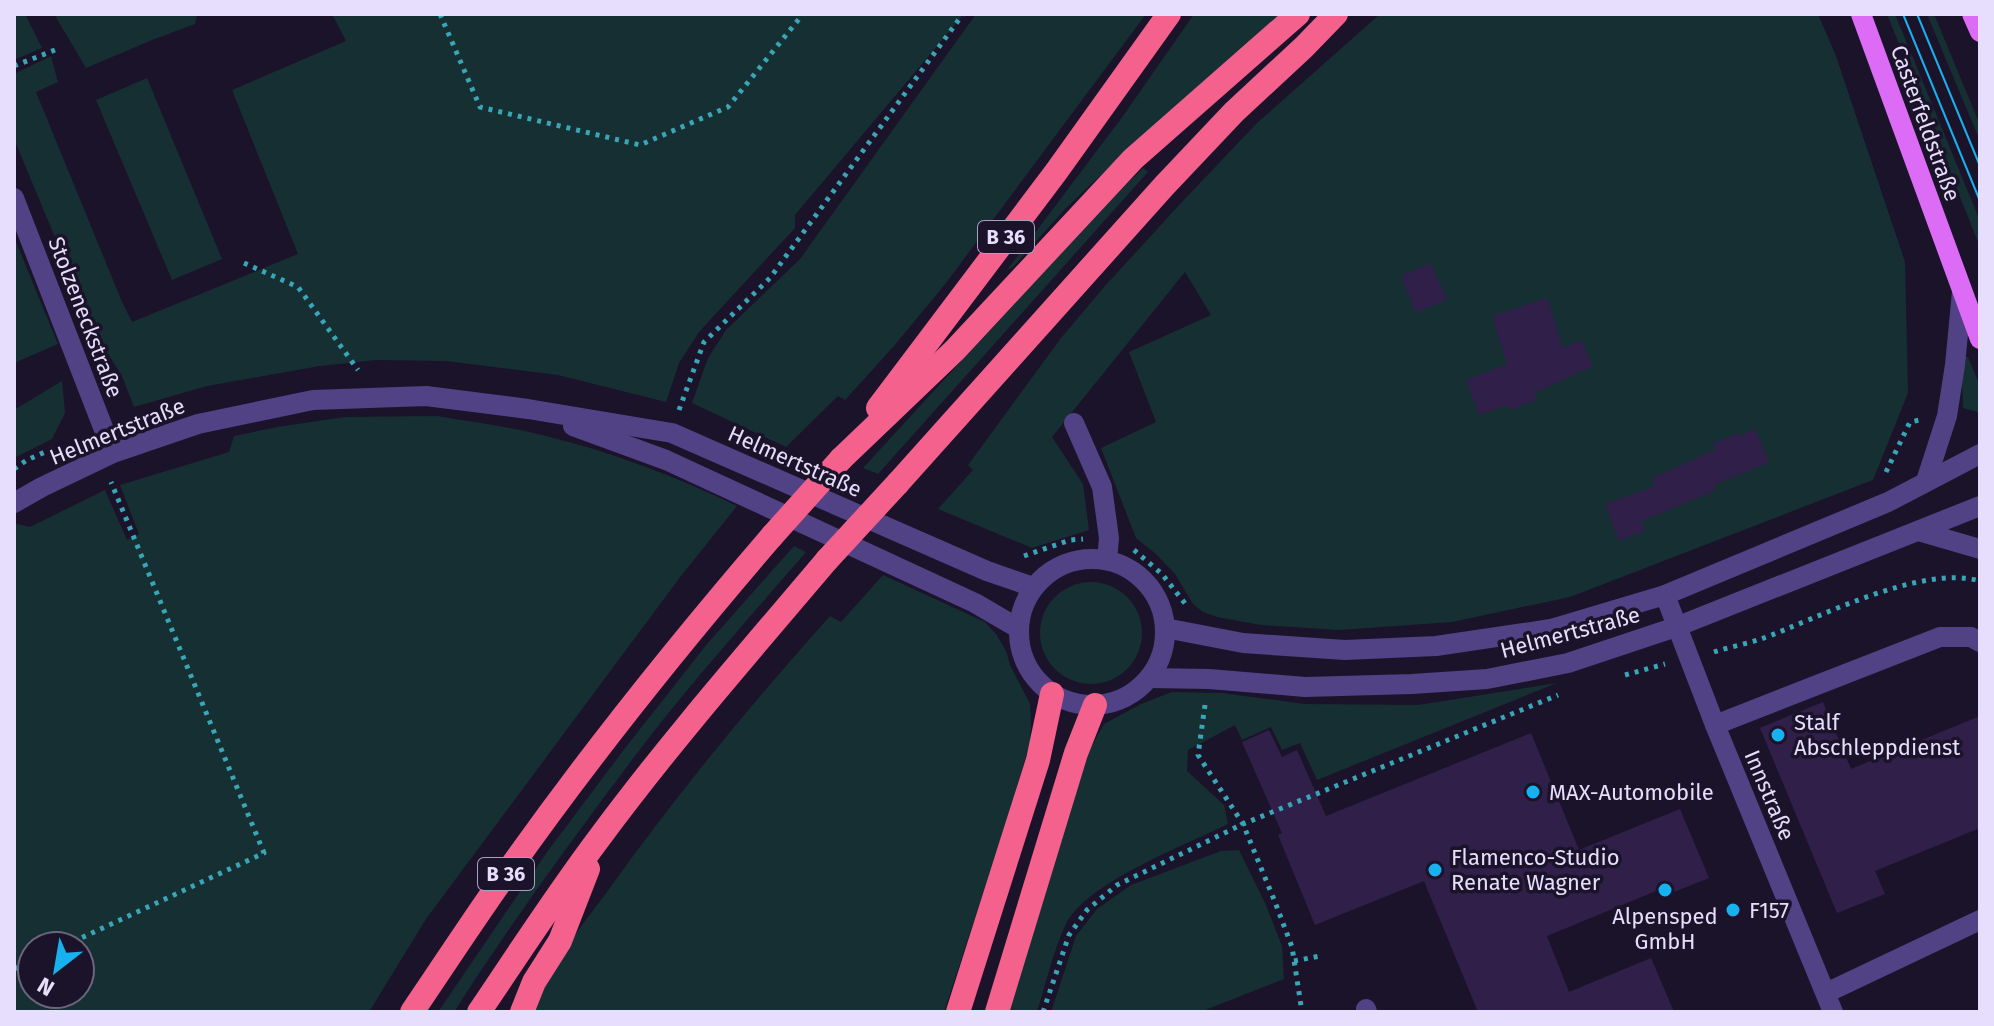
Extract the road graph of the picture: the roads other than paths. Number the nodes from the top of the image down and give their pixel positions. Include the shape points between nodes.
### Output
1 (1169, 14) edge
2 (1298, 14) edge
3 (1336, 14) edge
4 (1861, 14) edge
5 (1972, 14) edge
6 (1980, 32) edge
7 (14, 198) edge
8 (1962, 292) junction
9 (1980, 339) edge
10 (528, 409) junction
11 (1074, 423) dead end
12 (113, 453) junction
13 (1980, 454) edge
14 (841, 459) junction
15 (1926, 481) junction
16 (14, 503) edge
17 (1980, 506) edge
18 (1918, 531) junction
19 (1980, 549) edge
20 (1107, 560) junction
21 (1033, 587) junction
22 (1665, 595) junction
23 (1676, 627) junction
24 (1018, 628) junction
25 (1165, 628) junction
26 (1980, 642) edge
27 (1149, 678) junction
28 (1052, 694) junction
29 (1095, 705) junction
30 (1715, 725) junction
31 (601, 836) junction
32 (1980, 920) edge
33 (1830, 1002) edge
34 (412, 1012) edge
35 (479, 1012) edge
36 (522, 1012) edge
37 (958, 1012) edge
38 (997, 1012) edge

1 - 14 highway, B 36
2 - 14 highway, B 36 via 1133,159 955,350
3 - 31 highway, B 36, bridge via 1164,186 827,560
4 - 8 main road, Casterfeldstraße
5 - 6 main road
7 - 12 street, Stolzeneckstraße
8 - 9 main road, Casterfeldstraße
8 - 15 street via 1947,416
10 - 12 street, Helmertstraße via 426,396 313,400 198,424
10 - 21 street, Helmertstraße via 672,433
10 - 24 street, Helmertstraße via 666,460 975,603
11 - 20 street via 1102,487
12 - 16 street, Helmertstraße
13 - 15 street, Helmertstraße
14 - 34 highway, B 36, bridge via 702,617 605,740
15 - 22 street, Helmertstraße via 1888,502
17 - 18 street, Helmertstraße
18 - 19 street
18 - 23 street, Helmertstraße
20 - 21 street via 1080,560 1054,569
20 - 25 street via 1147,585
21 - 24 street
22 - 23 street, Innstraße
22 - 25 street, Helmertstraße via 1551,629 1436,646 1345,650 1243,643
23 - 27 street, Helmertstraße via 1568,663 1487,679 1305,687
23 - 30 street, Innstraße
24 - 28 street via 1021,653 1033,676
25 - 27 street via 1161,654
26 - 30 street via 1940,637
27 - 29 street via 1134,692
28 - 29 street
28 - 37 highway via 1038,760
29 - 38 highway
30 - 33 street, Innstraße
31 - 35 highway, B 36
31 - 36 highway via 560,941
32 - 33 street

